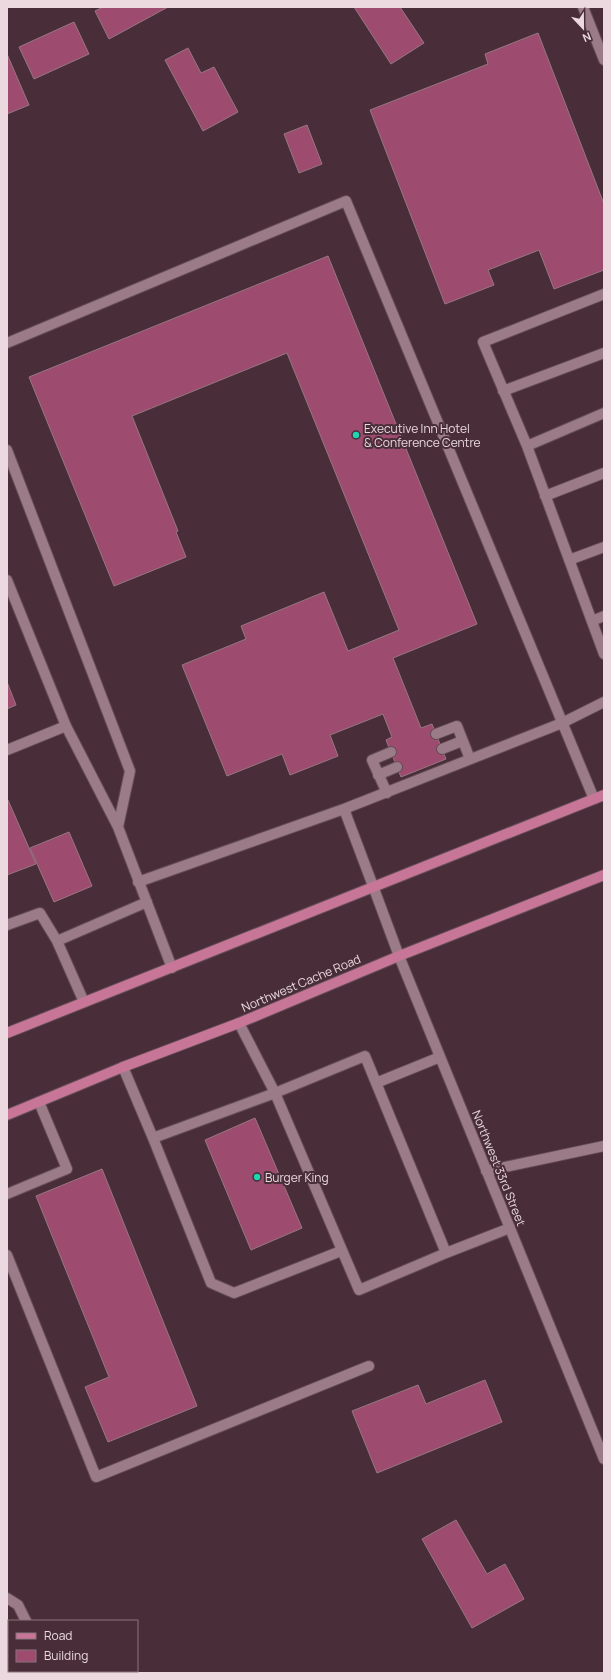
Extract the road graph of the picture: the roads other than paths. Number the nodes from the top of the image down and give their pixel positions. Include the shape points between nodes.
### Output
1 (583, 7) edge
2 (604, 60) edge
3 (604, 294) edge
4 (7, 343) edge
5 (604, 353) edge
6 (504, 390) junction
7 (604, 413) edge
8 (527, 446) junction
9 (7, 450) edge
10 (604, 473) edge
11 (545, 496) junction
12 (604, 547) edge
13 (569, 560) junction
14 (7, 580) edge
15 (604, 616) edge
16 (592, 621) junction
17 (604, 654) edge
18 (604, 702) edge
19 (562, 722) junction
20 (66, 726) junction
21 (436, 734) dead end
22 (462, 741) junction
23 (442, 749) dead end
24 (7, 750) edge
25 (391, 752) dead end
26 (470, 760) junction
27 (397, 767) dead end
28 (378, 775) junction
29 (386, 793) junction
30 (599, 797) edge
31 (344, 809) junction
32 (118, 826) junction
33 (604, 875) edge
34 (138, 882) junction
35 (373, 886) junction
36 (147, 902) junction
37 (7, 925) edge
38 (57, 941) junction
39 (399, 956) junction
40 (172, 968) junction
41 (84, 1002) junction
42 (239, 1023) junction
43 (7, 1033) edge
44 (440, 1057) junction
45 (123, 1067) junction
46 (376, 1083) junction
47 (275, 1093) junction
48 (39, 1102) junction
49 (7, 1115) edge
50 (154, 1138) junction
51 (604, 1146) edge
52 (486, 1171) junction
53 (7, 1194) edge
54 (510, 1228) junction
55 (341, 1251) junction
56 (446, 1253) junction
57 (7, 1255) edge
58 (369, 1366) dead end
59 (604, 1459) edge
60 (7, 1598) edge
61 (26, 1620) edge

1 - 2 street
3 - 6 street via 483,342
4 - 19 street via 346,201
5 - 6 street
6 - 8 street
7 - 8 street
8 - 11 street
9 - 32 street via 130,771
10 - 11 street
11 - 13 street
12 - 13 street
13 - 16 street
14 - 20 street
15 - 16 street
16 - 17 street
18 - 19 street
19 - 26 street
19 - 30 street
20 - 24 street
20 - 32 street
21 - 22 street via 457,726
22 - 23 street
22 - 26 street
25 - 28 street via 372,760
26 - 29 street
27 - 28 street
28 - 29 street
29 - 31 street
30 - 35 main road
31 - 34 street
31 - 35 street, Northwest 33rd Street
32 - 34 street
33 - 39 main road, Northwest Cache Road
34 - 36 street
35 - 39 street, Northwest 33rd Street
35 - 40 main road
36 - 38 street
36 - 40 street
37 - 38 street via 40,912
38 - 41 street
39 - 42 main road, Northwest Cache Road
39 - 44 street, Northwest 33rd Street
40 - 41 main road
41 - 43 main road
42 - 45 main road, Northwest Cache Road
42 - 47 street
44 - 46 street
44 - 52 street, Northwest 33rd Street
45 - 48 main road, Northwest Cache Road
45 - 50 street
46 - 47 street via 364,1056
46 - 56 street
47 - 50 street
47 - 55 street
48 - 49 main road, Northwest Cache Road
48 - 53 street via 67,1169
50 - 55 street via 211,1283 234,1293
51 - 52 street
52 - 54 street, Northwest 33rd Street
54 - 56 street
54 - 59 street, Northwest 33rd Street
55 - 56 street via 359,1290
57 - 58 street via 96,1478
60 - 61 street via 18,1605

